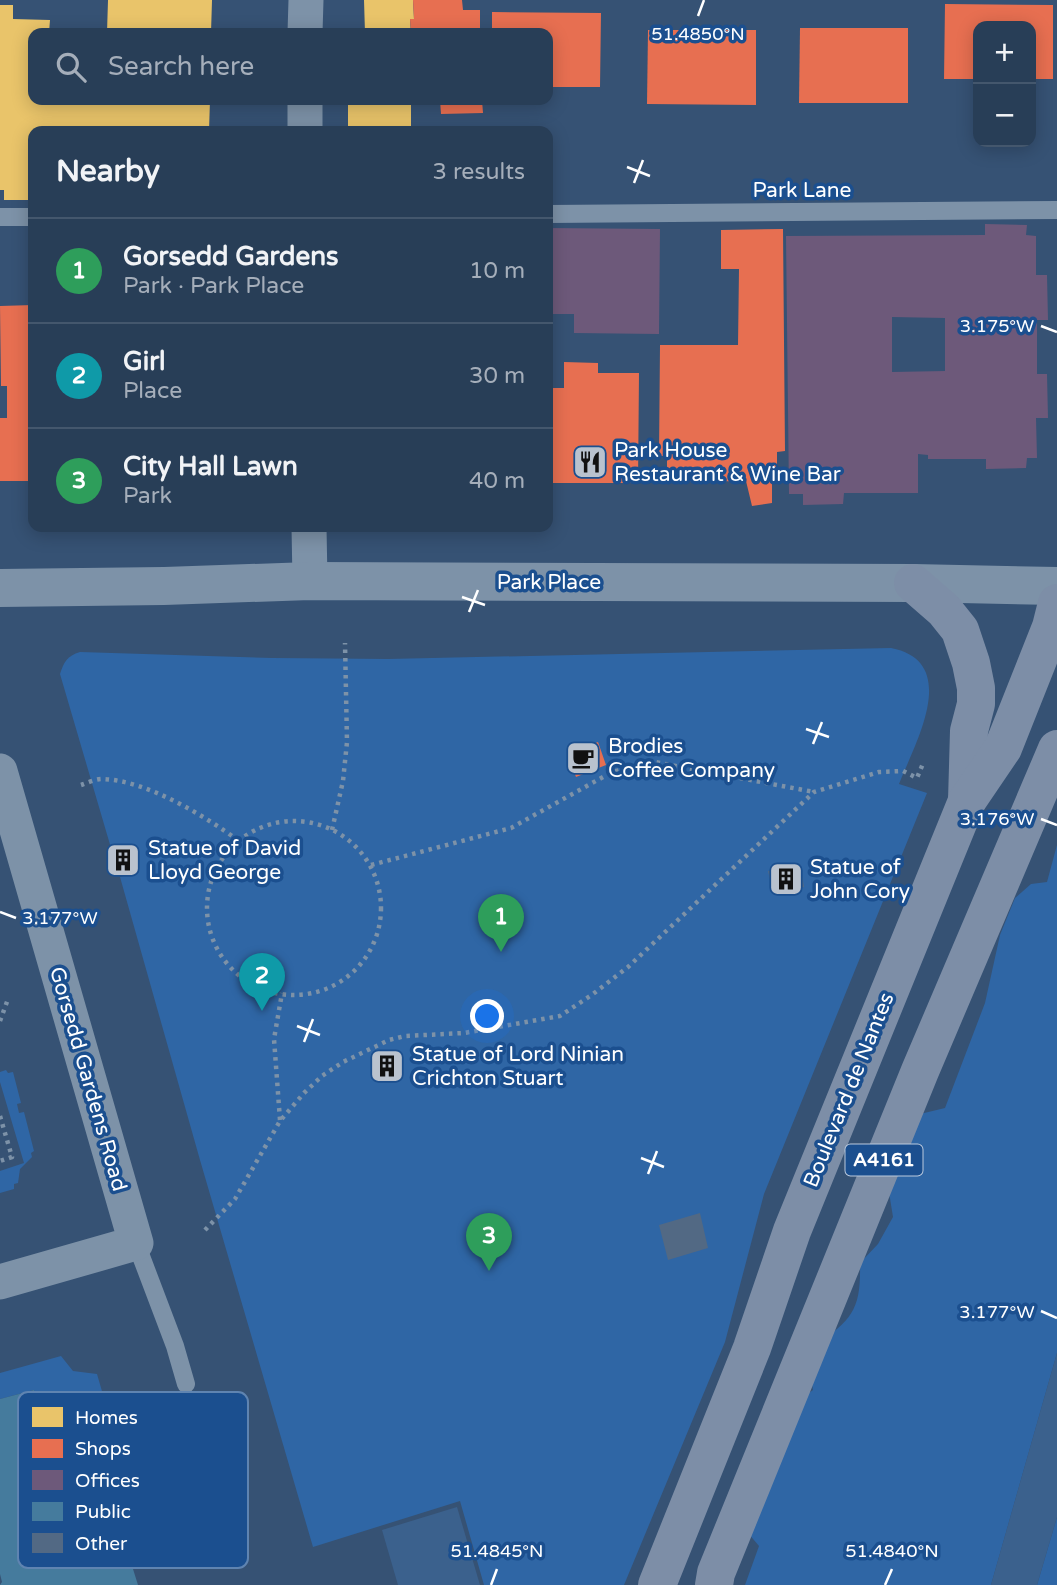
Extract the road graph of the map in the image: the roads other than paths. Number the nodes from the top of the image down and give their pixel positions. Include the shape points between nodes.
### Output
1 (306, 0) edge
2 (305, 28) edge
3 (305, 105) edge
4 (305, 126) edge
5 (1057, 210) edge
6 (553, 214) edge
7 (0, 217) edge
8 (28, 217) edge
9 (309, 532) edge
10 (310, 582) junction
11 (913, 583) junction
12 (1057, 586) edge
13 (0, 587) edge
14 (1057, 603) edge
15 (1057, 749) edge
16 (0, 771) edge
17 (967, 801) junction
18 (135, 1244) junction
19 (0, 1282) edge
20 (186, 1384) dead end
21 (657, 1585) edge
22 (714, 1585) edge

1 - 2 street
3 - 4 street
5 - 6 lane, Park Lane
7 - 8 lane
9 - 10 street
10 - 11 street, Park Place
10 - 13 street, Park Place
11 - 12 street, Park Place
11 - 17 main road via 960,630 971,663 976,704
14 - 17 main road, Boulevard de Nantes / A4161 via 1003,748
15 - 22 main road, A4161 via 920,1071
16 - 18 street, Gorsedd Gardens Road
17 - 21 main road, Boulevard de Nantes / A4161 via 792,1231 752,1348
18 - 19 street
18 - 20 lane, Gorsedd Gardens Road

